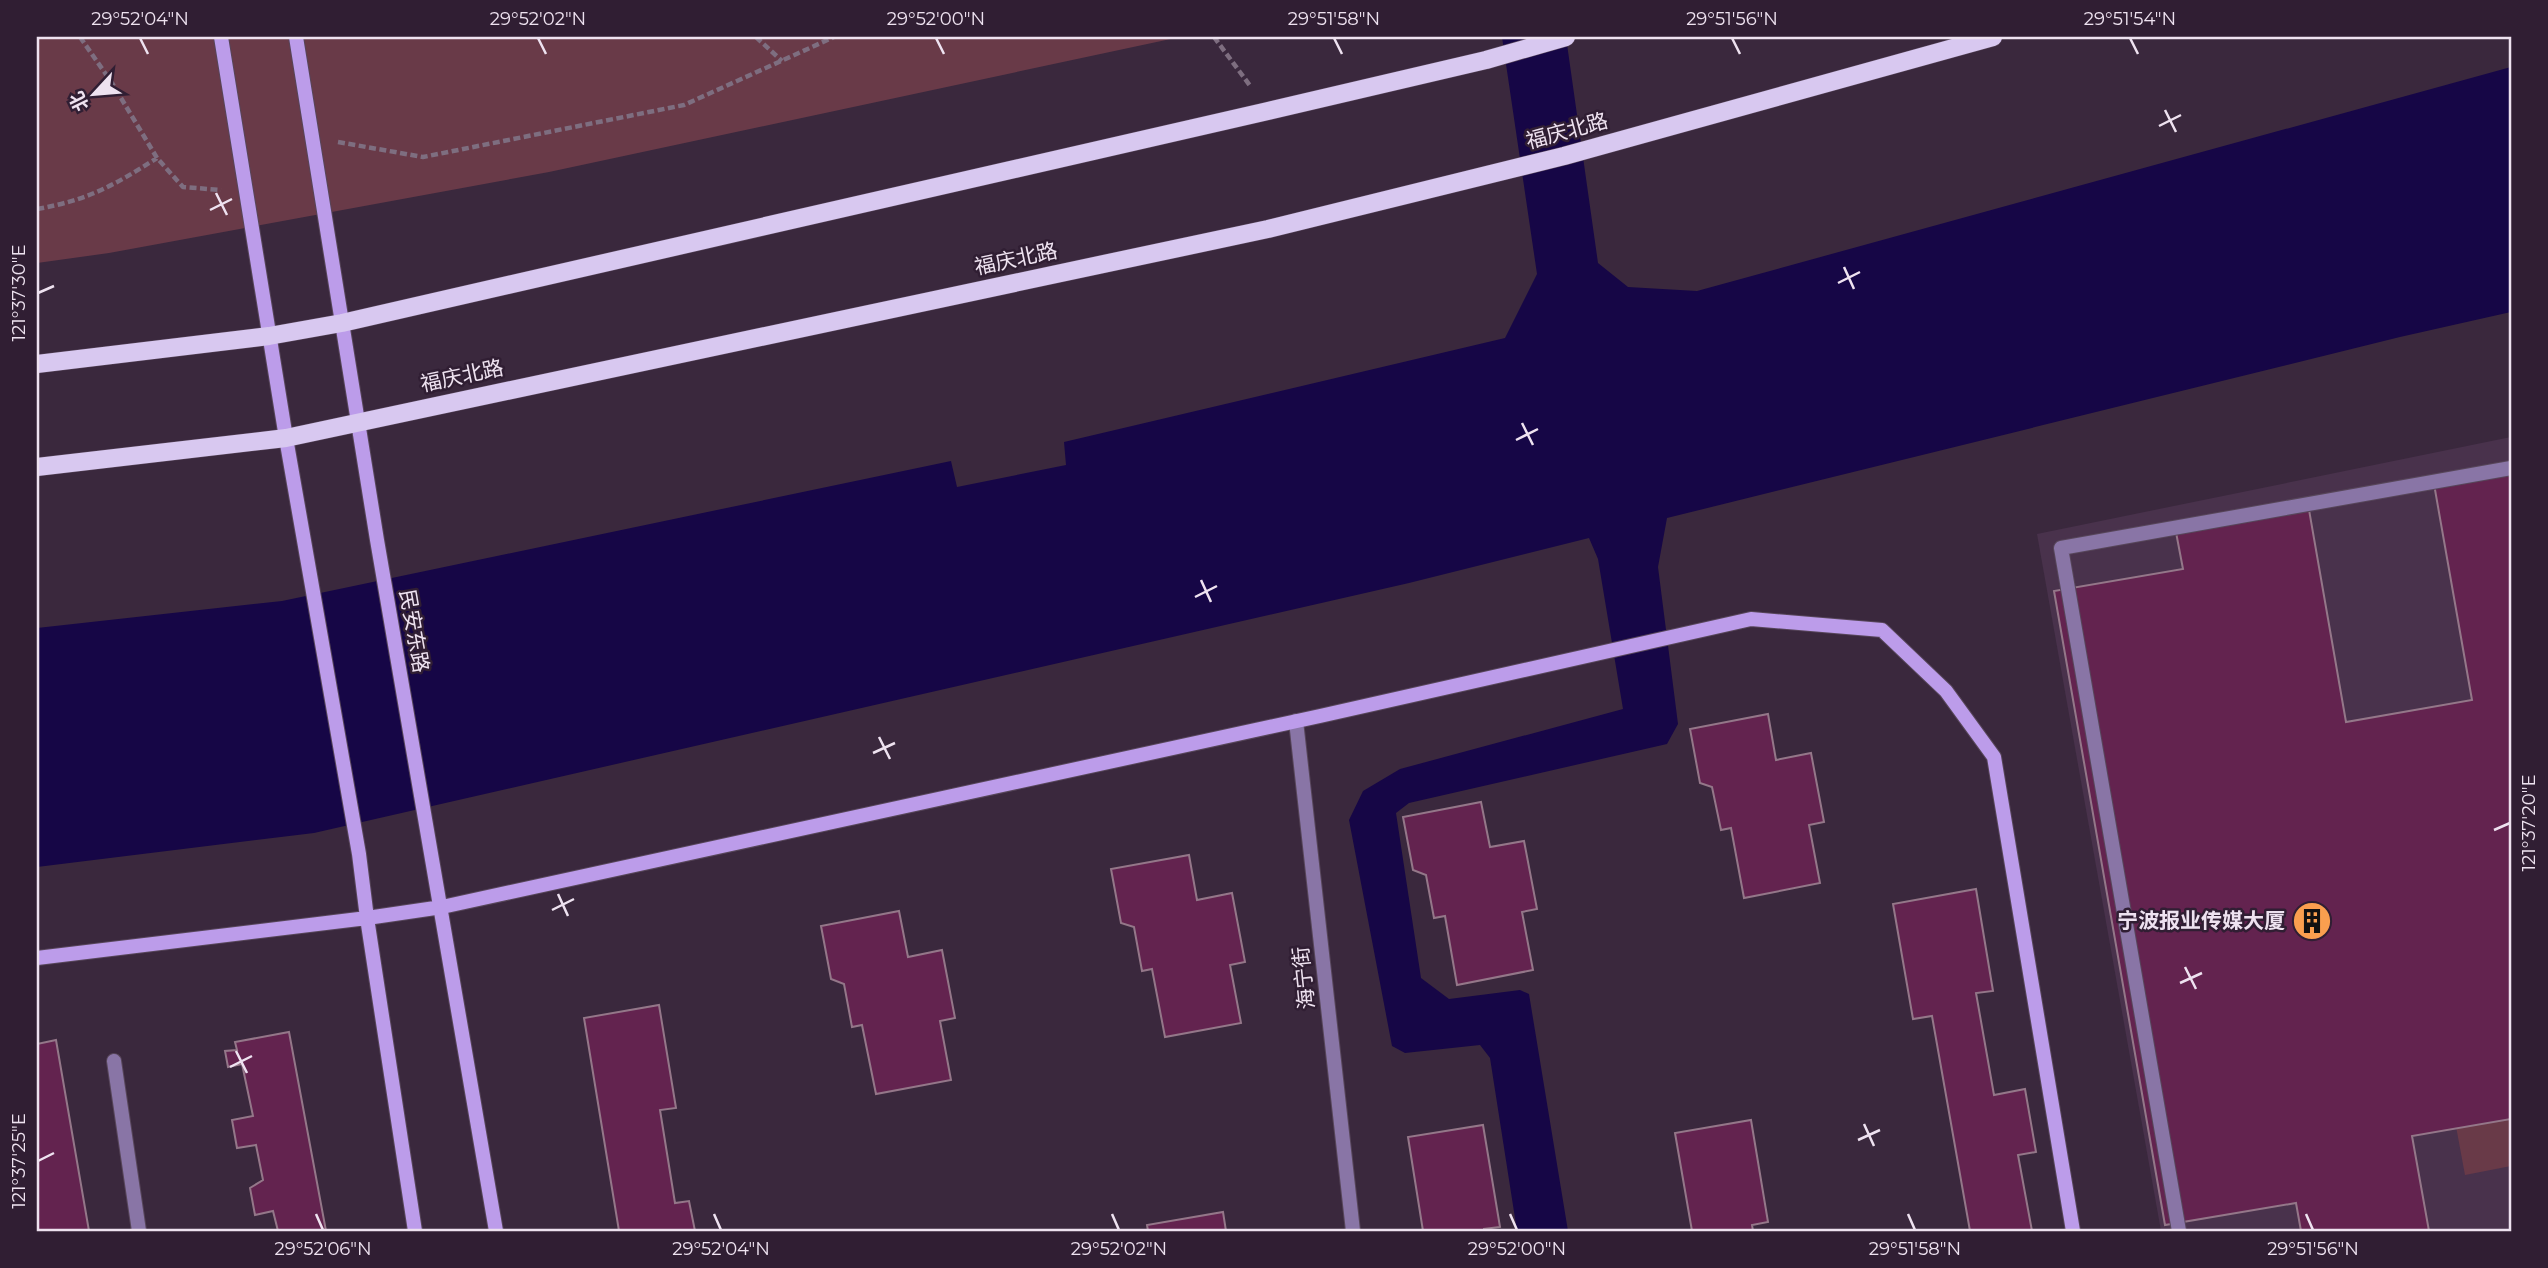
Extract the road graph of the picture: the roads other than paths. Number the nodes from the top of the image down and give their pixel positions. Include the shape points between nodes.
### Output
1 (221, 37) edge
2 (296, 37) edge
3 (1566, 37) edge
4 (1993, 37) edge
5 (342, 323) junction
6 (270, 336) junction
7 (37, 363) edge
8 (359, 421) junction
9 (286, 438) junction
10 (37, 467) edge
11 (2511, 468) edge
12 (1296, 721) junction
13 (442, 906) junction
14 (367, 918) junction
15 (37, 958) edge
16 (114, 1061) dead end
17 (139, 1231) edge
18 (415, 1231) edge
19 (496, 1231) edge
20 (1353, 1231) edge
21 (2073, 1231) edge
22 (2179, 1231) edge

1 - 6 street
2 - 5 street, 民安东路
3 - 5 main road via 1268,111
4 - 8 main road, 福庆北路 via 1564,156 1268,229
5 - 6 main road
5 - 8 street, 民安东路
6 - 7 main road
6 - 9 street
8 - 9 main road, 福庆北路
8 - 13 street, 民安东路
9 - 10 main road, 福庆北路
9 - 14 street
11 - 22 street via 2061,548
12 - 13 street
12 - 20 street, 海宁街
12 - 21 street via 1751,619 1882,630 1946,691 1994,757
13 - 14 street
13 - 19 street, 民安东路
14 - 15 street
14 - 18 street
16 - 17 street

